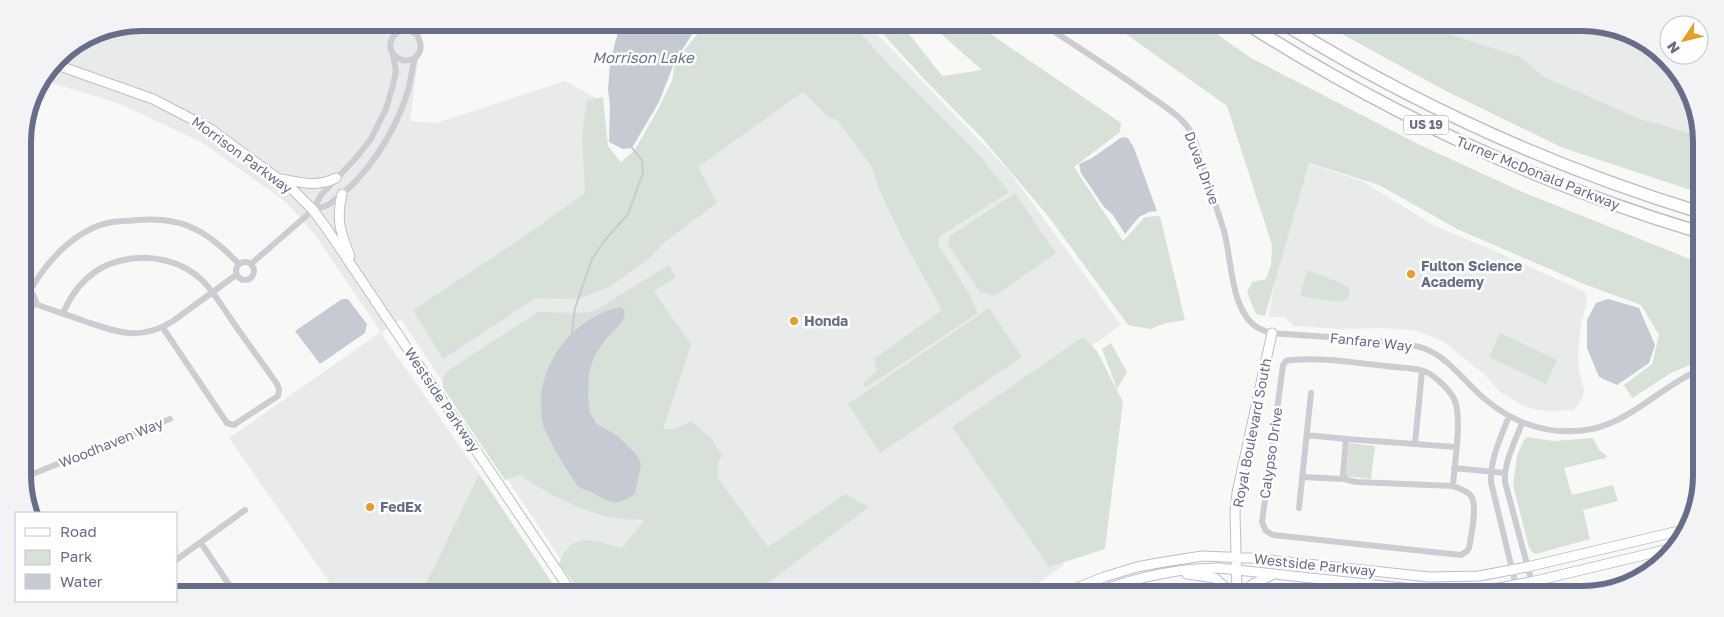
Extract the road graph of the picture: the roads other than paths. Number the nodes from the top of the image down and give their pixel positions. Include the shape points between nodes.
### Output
1 (394, 31) edge
2 (402, 31) edge
3 (409, 31) edge
4 (415, 31) edge
5 (1054, 31) edge
6 (1258, 31) edge
7 (1296, 31) edge
8 (416, 34) junction
9 (394, 35) junction
10 (393, 54) junction
11 (415, 57) junction
12 (62, 66) edge
13 (336, 178) junction
14 (279, 179) junction
15 (342, 194) junction
16 (313, 210) junction
17 (1693, 210) edge
18 (1693, 230) edge
19 (239, 264) junction
20 (251, 264) junction
21 (356, 272) junction
22 (236, 275) junction
23 (31, 286) edge
24 (212, 293) junction
25 (31, 295) edge
26 (35, 304) junction
27 (31, 309) edge
28 (63, 313) junction
29 (163, 328) junction
30 (1272, 333) junction
31 (1422, 370) junction
32 (1693, 373) edge
33 (1311, 393) dead end
34 (1509, 416) junction
35 (170, 419) dead end
36 (1522, 423) junction
37 (1307, 436) junction
38 (1346, 439) junction
39 (1415, 444) junction
40 (1456, 447) junction
41 (1454, 468) junction
42 (1491, 473) junction
43 (1505, 473) junction
44 (31, 475) edge
45 (1302, 477) junction
46 (1344, 479) junction
47 (1453, 486) junction
48 (1299, 508) dead end
49 (245, 510) dead end
50 (1677, 532) edge
51 (200, 543) junction
52 (1662, 551) edge
53 (1238, 557) junction
54 (178, 559) edge
55 (1527, 567) junction
56 (1513, 570) junction
57 (1237, 571) junction
58 (1167, 573) junction
59 (1273, 575) junction
60 (1532, 582) junction
61 (230, 586) edge
62 (567, 586) edge
63 (1082, 586) edge
64 (1117, 586) edge
65 (1224, 586) edge
66 (1237, 586) edge
67 (1251, 586) edge
68 (1386, 586) edge
69 (1517, 586) edge
70 (1524, 586) edge
71 (1533, 586) edge

1 - 9 street
2 - 9 street
3 - 8 street
4 - 8 street
5 - 30 street, Duval Drive via 1127,79 1188,126 1229,247 1237,300 1254,325
6 - 18 highway, Turner McDonald Parkway / US 19 via 1368,95 1469,146 1575,190
7 - 17 highway, Turner McDonald Parkway / US 19 via 1411,96 1514,144
8 - 11 street via 420,49
9 - 10 street via 390,44
10 - 11 street via 401,60
10 - 13 street via 396,71 386,109 371,139
11 - 15 street via 408,89 383,146
12 - 14 main road, Morrison Parkway via 124,87 181,112
13 - 14 main road via 323,184
13 - 16 street
14 - 16 main road, Morrison Parkway
15 - 16 street
15 - 21 main road via 338,211 340,232
16 - 20 street
16 - 21 main road, Westside Parkway
19 - 20 street
19 - 22 street
19 - 23 street via 218,244 186,224 153,218 111,222 62,248
20 - 22 street via 254,272 250,280 241,280
21 - 62 main road, Westside Parkway
22 - 24 street
24 - 28 street via 196,275 176,264 153,258 126,259 92,274 76,290
24 - 29 street
24 - 29 street via 277,384 279,392 275,398 234,425 227,423
25 - 26 street via 36,298
26 - 27 street
26 - 28 street
28 - 29 street via 125,334
30 - 34 street, Fanfare Way via 1365,339 1423,348 1451,365 1490,405
30 - 53 main road, Royal Boulevard South via 1237,493
31 - 39 street
31 - 40 street, Calypso Drive via 1442,384 1454,399 1458,417
31 - 47 street, Calypso Drive via 1344,362 1286,361 1262,522 1266,531 1273,535 1460,555 1469,548 1474,505 1472,496
32 - 36 street, Fanfare Way via 1622,417 1594,428 1556,431
33 - 37 street
34 - 36 street, Fanfare Way
34 - 42 street
35 - 44 street, Woodhaven Way
36 - 43 street
37 - 38 street
37 - 45 street
38 - 39 street
38 - 46 street
39 - 40 street
40 - 41 street, Calypso Drive
41 - 42 street
41 - 47 street, Calypso Drive
42 - 43 street
42 - 56 street via 1492,490
43 - 55 street via 1506,491
45 - 46 street
45 - 48 street
46 - 47 street
49 - 51 street
50 - 55 main road, Westside Parkway
51 - 54 street
51 - 61 street
52 - 60 main road, Westside Parkway
53 - 56 main road, Westside Parkway via 1429,576 1479,576
53 - 57 main road, Royal Boulevard South
53 - 63 main road, Westside Parkway via 1202,556 1158,562
55 - 56 main road, Westside Parkway
55 - 60 street
56 - 69 street
57 - 58 main road, Westside Parkway via 1203,568
57 - 59 main road, Westside Parkway
57 - 66 main road, Royal Boulevard South
58 - 64 main road, Westside Parkway
58 - 65 main road via 1215,578
59 - 67 main road
59 - 68 main road, Westside Parkway
60 - 70 main road, Westside Parkway
60 - 71 street

